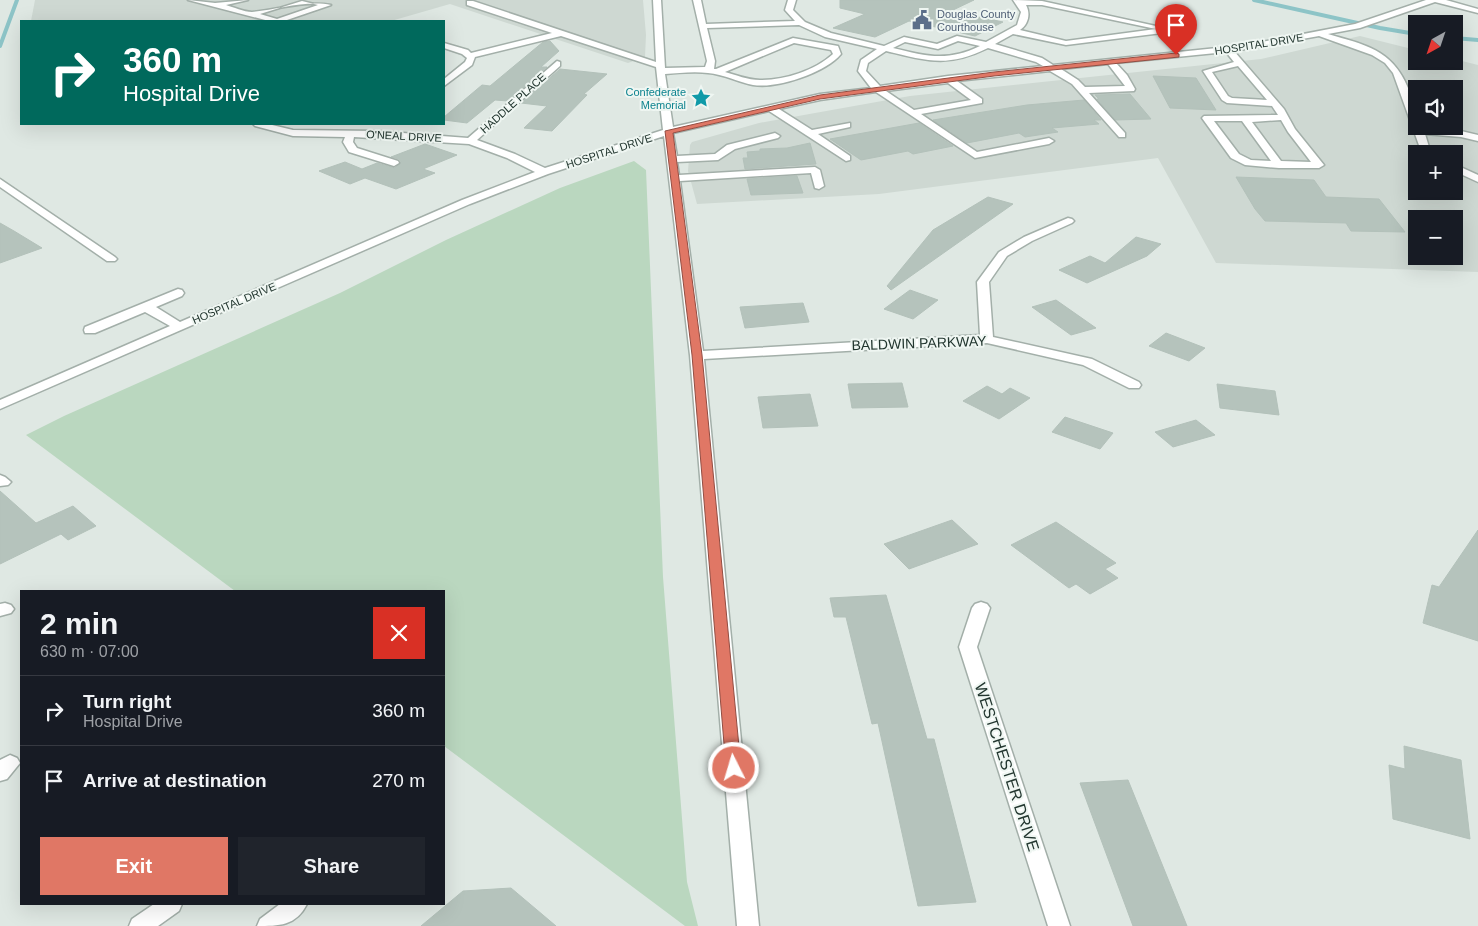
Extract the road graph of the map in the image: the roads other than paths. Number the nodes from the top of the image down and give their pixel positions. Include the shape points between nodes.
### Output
1 (192, 0) edge
2 (244, 0) edge
3 (300, 0) edge
4 (305, 0) edge
5 (657, 0) edge
6 (698, 0) edge
7 (792, 0) edge
8 (1435, 0) edge
9 (1019, 1) edge
10 (470, 2) dead end
11 (213, 3) edge
12 (1478, 11) edge
13 (251, 14) junction
14 (273, 20) edge
15 (280, 20) edge
16 (801, 23) junction
17 (703, 26) junction
18 (1011, 31) junction
19 (561, 33) junction
20 (1322, 34) junction
21 (840, 38) junction
22 (987, 44) junction
23 (445, 45) edge
24 (822, 45) junction
25 (884, 48) junction
26 (1229, 50) junction
27 (469, 56) junction
28 (1110, 62) junction
29 (1240, 63) junction
30 (557, 64) dead end
31 (661, 68) junction
32 (1051, 68) junction
33 (713, 71) junction
34 (948, 79) junction
35 (445, 82) edge
36 (877, 89) junction
37 (1081, 90) junction
38 (1274, 103) junction
39 (1408, 103) edge
40 (770, 108) junction
41 (911, 113) junction
42 (1283, 117) junction
43 (1245, 119) junction
44 (262, 125) edge
45 (390, 125) edge
46 (847, 125) dead end
47 (669, 131) junction
48 (810, 133) junction
49 (1478, 133) edge
50 (350, 134) junction
51 (377, 134) junction
52 (1463, 134) edge
53 (1463, 134) edge
54 (1122, 135) dead end
55 (775, 136) dead end
56 (1478, 138) edge
57 (1049, 141) dead end
58 (470, 142) junction
59 (846, 158) dead end
60 (672, 159) junction
61 (394, 163) dead end
62 (1279, 165) junction
63 (544, 172) junction
64 (1463, 172) edge
65 (709, 176) junction
66 (675, 178) junction
67 (1478, 179) edge
68 (0, 182) edge
69 (819, 186) dead end
70 (711, 191) dead end
71 (13, 192) junction
72 (0, 197) edge
73 (1068, 221) dead end
74 (111, 259) dead end
75 (178, 293) dead end
76 (146, 307) junction
77 (180, 326) junction
78 (90, 330) dead end
79 (987, 339) junction
80 (697, 355) junction
81 (1134, 384) dead end
82 (0, 405) edge
83 (981, 608) dead end
84 (170, 905) edge
85 (295, 905) edge
86 (140, 926) edge
87 (268, 926) edge
88 (748, 926) edge
89 (1059, 926) edge

1 - 11 street
2 - 11 street
3 - 13 street
4 - 15 street via 327,5
5 - 31 street
6 - 17 street
7 - 16 street via 789,10
8 - 12 street
8 - 20 street, HOSPITAL DRIVE
9 - 18 street via 1025,9 1025,19
9 - 18 street via 1170,30 1066,43
10 - 19 street
11 - 13 street
13 - 14 street
16 - 17 street
16 - 21 street
17 - 33 street
18 - 22 street
19 - 27 street
19 - 31 street
20 - 26 street, HOSPITAL DRIVE
20 - 39 street via 1388,61 1396,71
21 - 24 street
21 - 25 street
22 - 25 street via 960,59 946,61
22 - 25 street via 957,38 938,47 904,39
22 - 32 street via 1031,57
23 - 27 street
24 - 33 street via 802,40 785,42
24 - 33 street via 835,48 837,54 829,63 795,77 759,83
25 - 36 street via 864,62 862,71
26 - 28 street, HOSPITAL DRIVE
26 - 29 street
27 - 35 street via 469,63
28 - 32 street, HOSPITAL DRIVE
28 - 37 street via 1131,89
29 - 38 street
29 - 38 street via 1207,71 1225,98
30 - 58 street, HADDLE PLACE
31 - 33 street
31 - 47 street
32 - 34 street, HOSPITAL DRIVE
32 - 37 street via 1075,82
34 - 36 street, HOSPITAL DRIVE
34 - 41 street via 979,101
36 - 40 street, HOSPITAL DRIVE
36 - 41 street
37 - 54 street
38 - 42 street
40 - 47 street, HOSPITAL DRIVE
40 - 48 street
41 - 57 street via 975,155
42 - 43 street
42 - 62 street via 1319,165
43 - 62 street
43 - 62 street via 1207,118 1235,156 1249,164
44 - 50 street, O'NEAL DRIVE via 293,133
45 - 51 street
46 - 48 street
47 - 60 street
47 - 63 street, HOSPITAL DRIVE
48 - 59 street
49 - 52 street
50 - 51 street, O'NEAL DRIVE
50 - 61 street via 348,142 353,150
51 - 58 street, O'NEAL DRIVE
53 - 56 street
55 - 60 street via 731,147 718,157
58 - 63 street, O'NEAL DRIVE
60 - 66 street
63 - 77 street, HOSPITAL DRIVE via 466,202
64 - 67 street
65 - 66 street
65 - 69 street via 815,170
65 - 70 street
66 - 80 street
68 - 71 street
71 - 72 street
71 - 74 street
73 - 79 street via 1003,254 982,282
75 - 76 street
76 - 77 street
76 - 78 street
77 - 82 street, HOSPITAL DRIVE
79 - 80 street, BALDWIN PARKWAY
79 - 81 street, BALDWIN PARKWAY via 1087,362
80 - 88 street
83 - 89 street, WESTCHESTER DRIVE via 968,646
84 - 86 street
85 - 87 street

